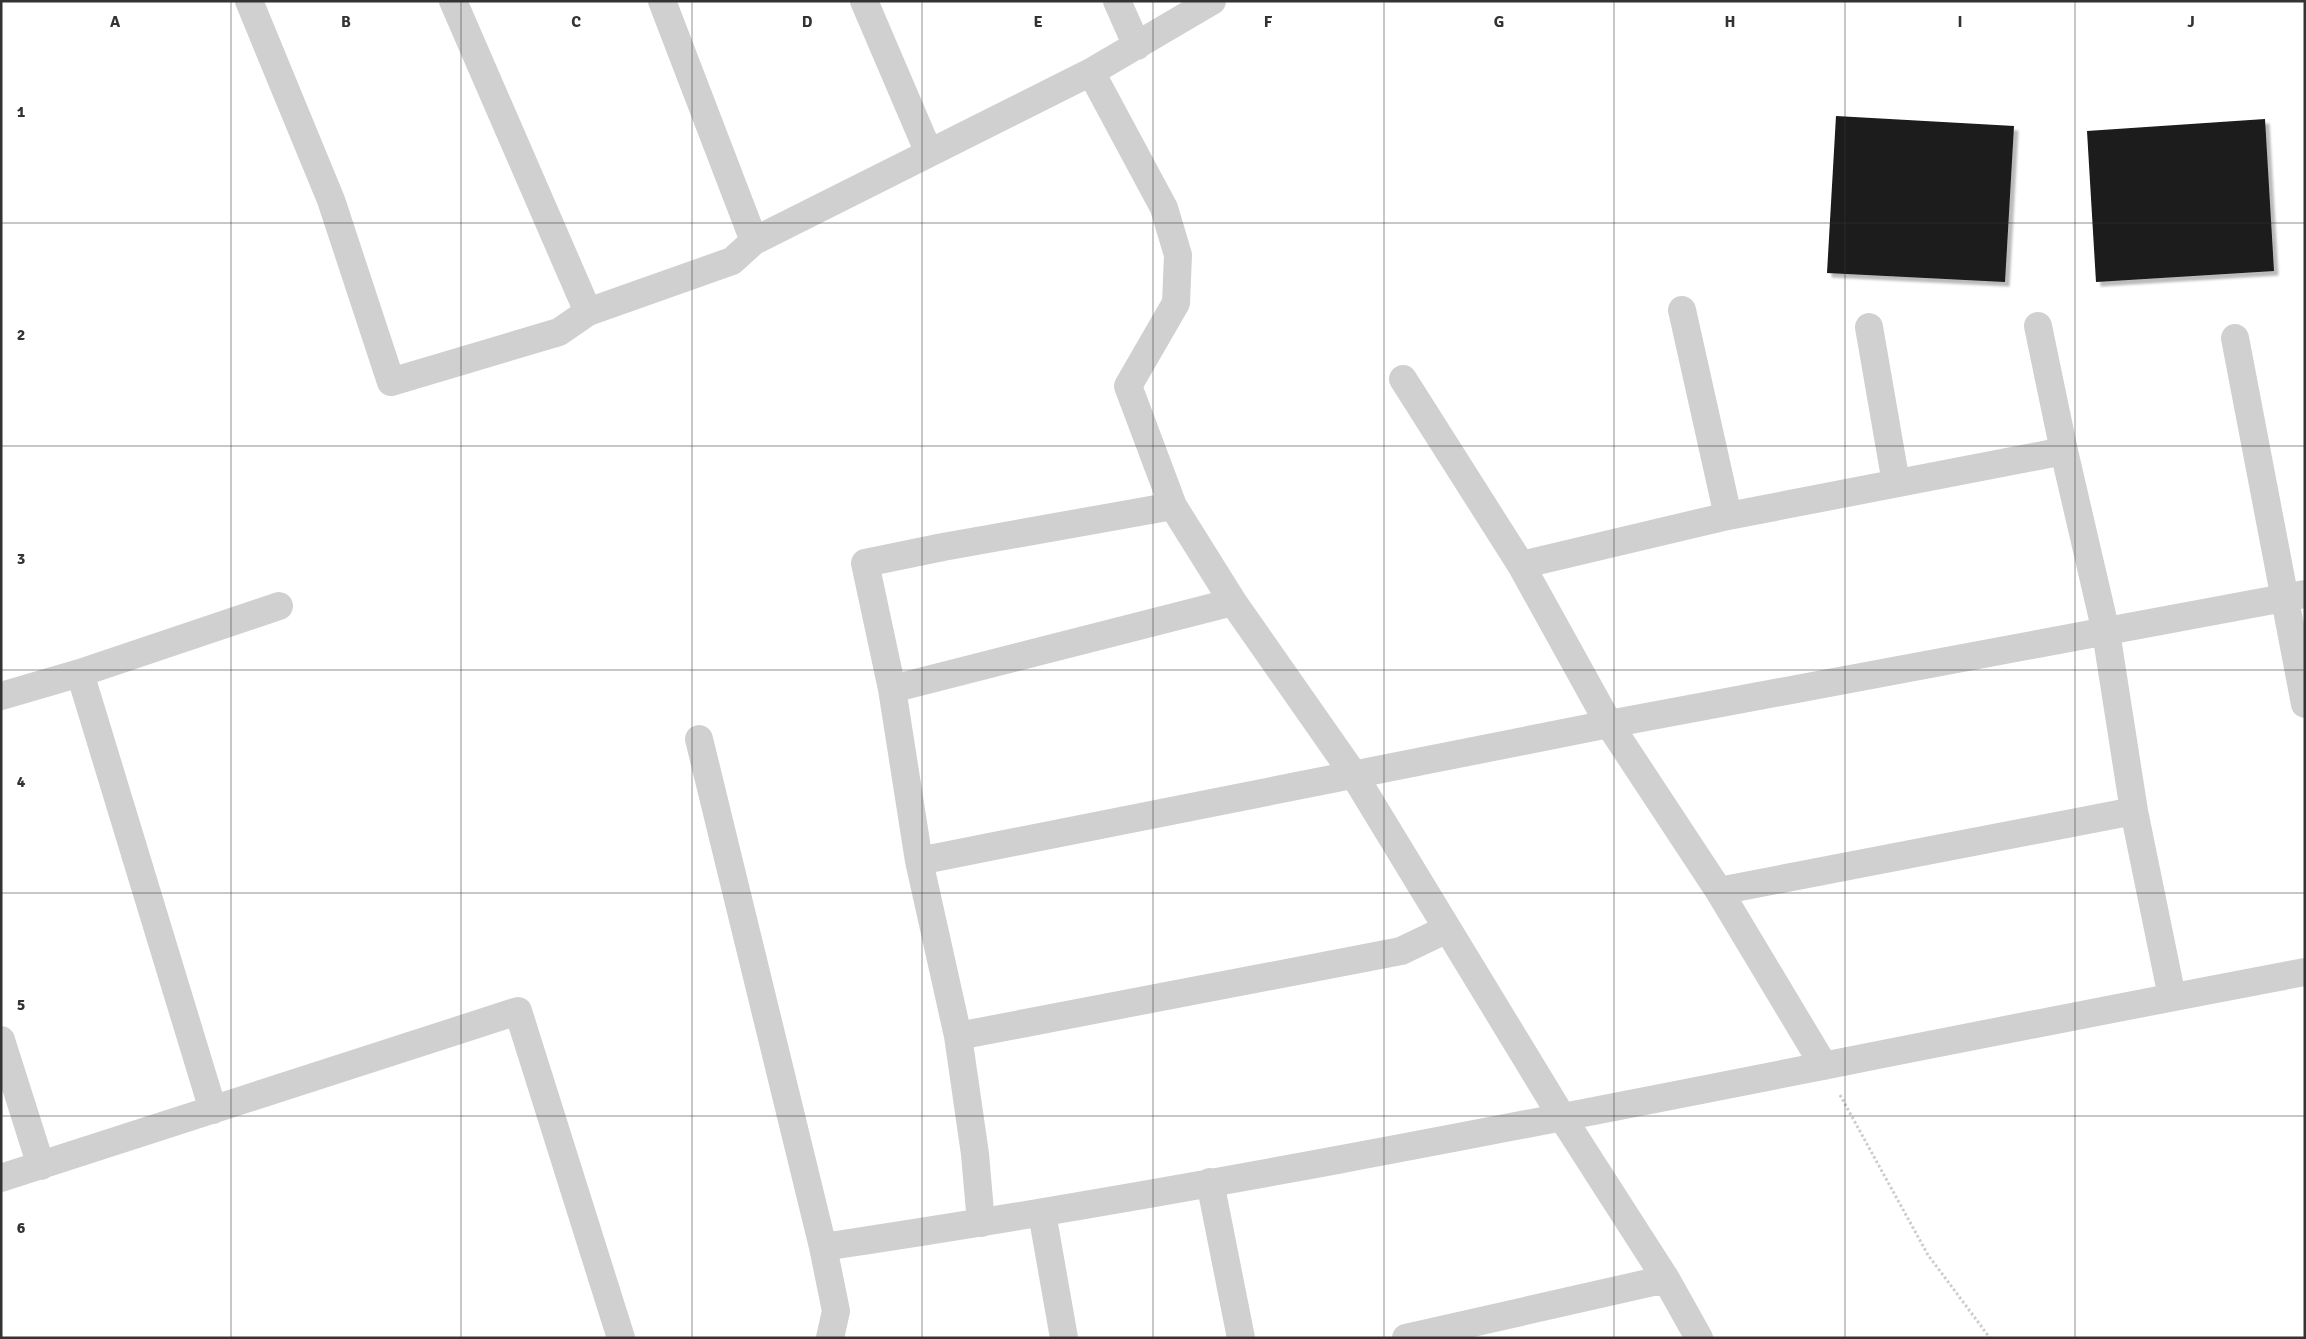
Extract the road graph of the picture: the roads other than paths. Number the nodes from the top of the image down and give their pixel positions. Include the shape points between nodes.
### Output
1 (250, 1) edge
2 (453, 1) edge
3 (662, 1) edge
4 (864, 1) edge
5 (1117, 1) edge
6 (1212, 1) edge
7 (1137, 46) junction
8 (1092, 72) junction
9 (929, 153) junction
10 (754, 241) junction
11 (1682, 310) dead end
12 (588, 312) junction
13 (2038, 326) dead end
14 (1869, 327) dead end
15 (2235, 338) dead end
16 (1403, 379) dead end
17 (2064, 451) junction
18 (1896, 483) junction
19 (1172, 506) junction
20 (1728, 516) junction
21 (1521, 565) junction
22 (2294, 596) edge
23 (1233, 602) junction
24 (279, 606) dead end
25 (2106, 632) junction
26 (80, 673) junction
27 (892, 690) junction
28 (1, 696) edge
29 (2305, 704) edge
30 (1608, 724) junction
31 (699, 738) dead end
32 (1354, 775) junction
33 (2134, 811) junction
34 (919, 861) junction
35 (1719, 891) junction
36 (1447, 929) junction
37 (2305, 972) edge
38 (2172, 997) junction
39 (958, 1036) junction
40 (1, 1040) edge
41 (1824, 1066) junction
42 (213, 1110) junction
43 (1562, 1117) junction
44 (41, 1166) junction
45 (1, 1178) edge
46 (1210, 1182) junction
47 (1042, 1213) junction
48 (981, 1223) junction
49 (823, 1247) junction
50 (1666, 1279) junction
51 (621, 1338) edge
52 (830, 1338) edge
53 (1064, 1338) edge
54 (1240, 1338) edge
55 (1406, 1338) edge
56 (1698, 1338) edge

1 - 12 street via 331,200 390,382 559,332
2 - 12 street
3 - 10 street
4 - 9 street
5 - 7 street
6 - 7 street
7 - 8 street
8 - 9 street
8 - 19 street via 1164,208 1178,255 1176,303 1128,386
9 - 10 street
10 - 12 street via 732,261
11 - 20 street
13 - 17 street
14 - 18 street
15 - 22 street
16 - 21 street
17 - 18 street
17 - 25 street
18 - 20 street
19 - 23 street
19 - 27 street via 865,563
20 - 21 street
21 - 30 street
22 - 25 street
22 - 29 street
23 - 27 street
23 - 32 street
24 - 26 street
25 - 30 street
25 - 33 street
26 - 28 street
26 - 42 street
27 - 34 street
30 - 32 street
30 - 35 street
31 - 49 street
32 - 34 street
32 - 36 street
33 - 35 street
33 - 38 street
34 - 39 street
35 - 41 street
36 - 39 street via 1401,951
36 - 43 street
37 - 38 street
38 - 41 street
39 - 48 street
40 - 44 street
41 - 43 street
42 - 44 street
42 - 51 street via 518,1011
43 - 46 street
43 - 50 street
44 - 45 street
46 - 47 street
46 - 54 street
47 - 48 street
47 - 53 street
48 - 49 street
49 - 52 street via 836,1312
50 - 55 street
50 - 56 street

